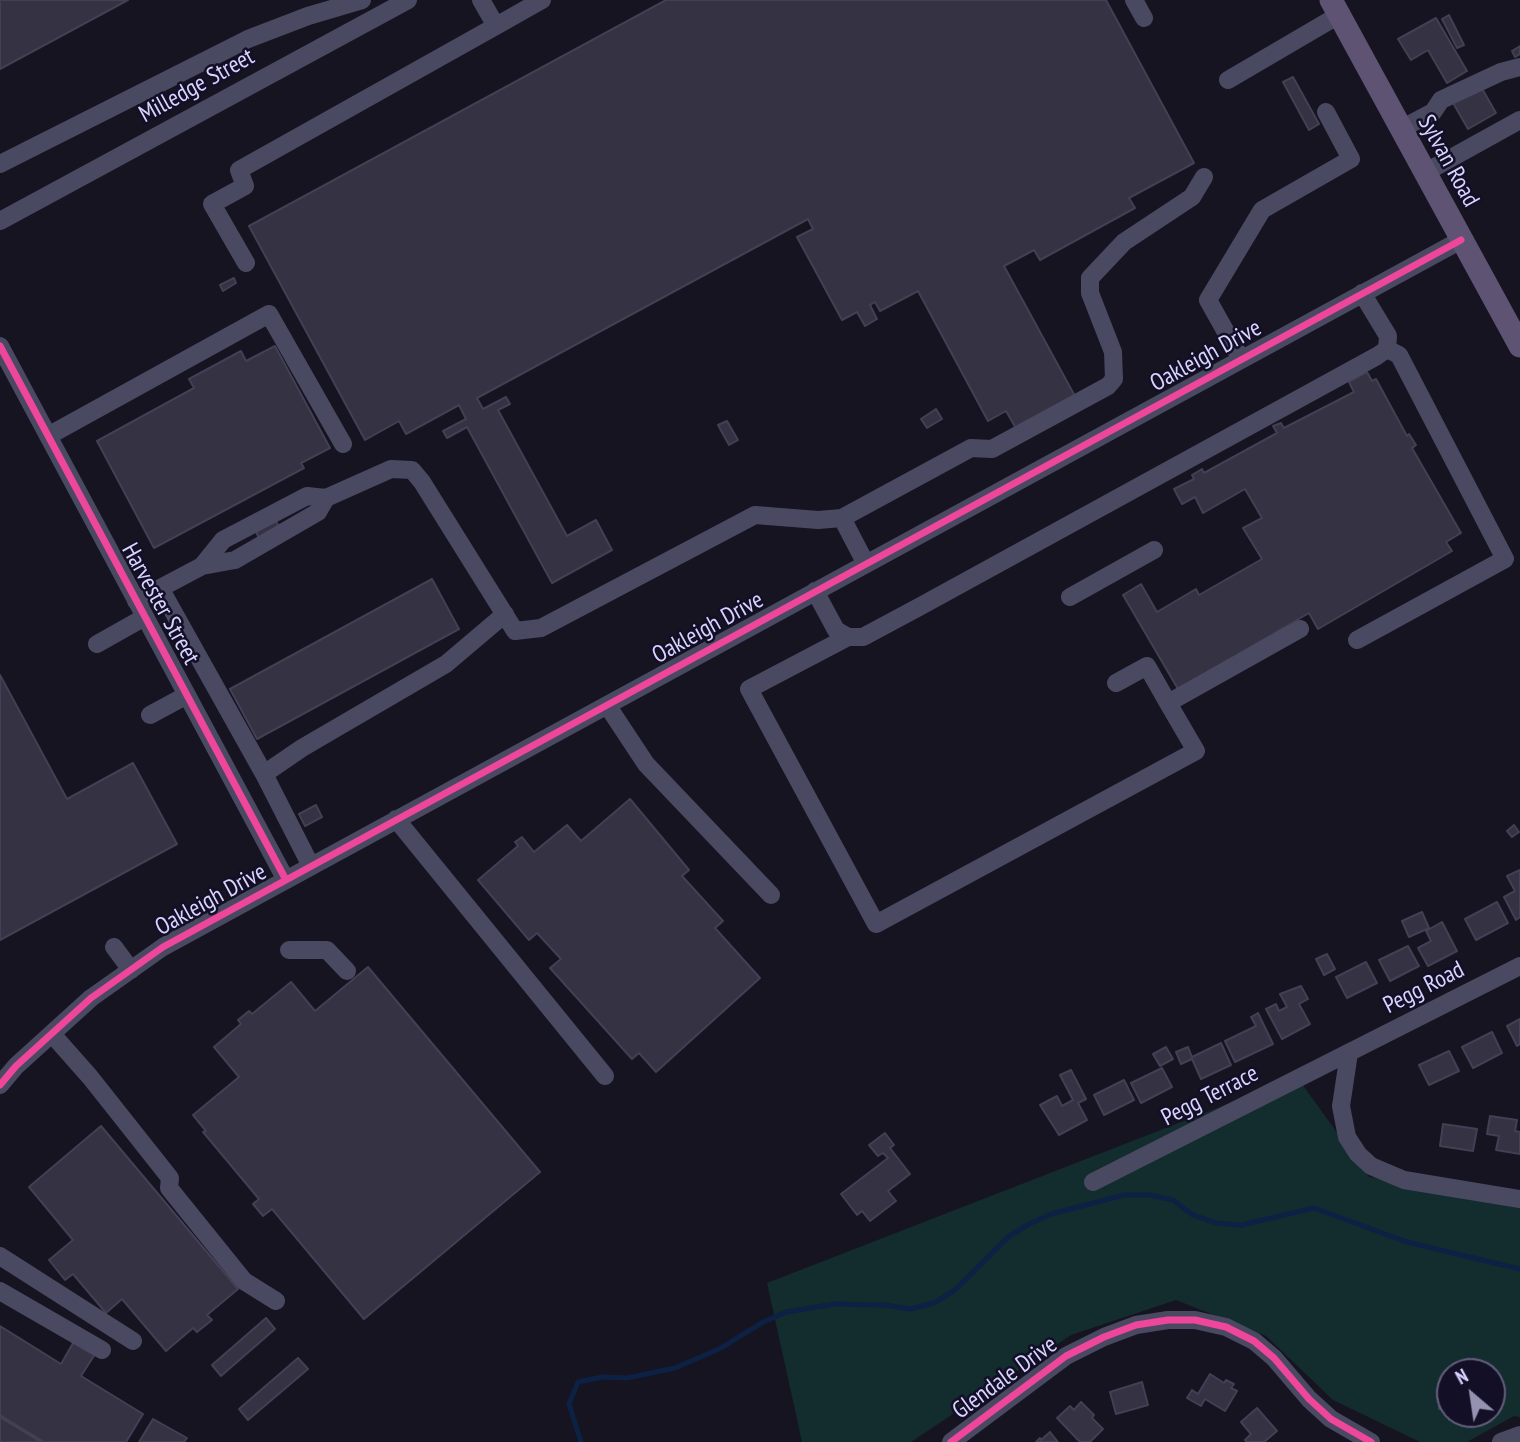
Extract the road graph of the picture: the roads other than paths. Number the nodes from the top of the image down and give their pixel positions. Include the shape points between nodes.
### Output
1 (362, 0) edge
2 (408, 0) edge
3 (481, 0) edge
4 (542, 0) edge
5 (1134, 0) edge
6 (1335, 7) edge
7 (1144, 18) dead end
8 (496, 26) junction
9 (1520, 67) edge
10 (1228, 80) dead end
11 (1326, 112) dead end
12 (1520, 120) edge
13 (1401, 130) junction
14 (0, 164) edge
15 (1426, 172) junction
16 (1204, 177) dead end
17 (5, 219) edge
18 (1461, 240) junction
19 (247, 263) dead end
20 (1362, 293) junction
21 (0, 346) edge
22 (1520, 346) edge
23 (1387, 349) junction
24 (1241, 359) junction
25 (48, 436) junction
26 (343, 444) dead end
27 (842, 518) junction
28 (1154, 550) dead end
29 (866, 564) junction
30 (160, 588) junction
31 (815, 592) junction
32 (1070, 597) dead end
33 (136, 601) junction
34 (505, 614) junction
35 (145, 617) junction
36 (1300, 629) dead end
37 (848, 637) junction
38 (1357, 640) dead end
39 (97, 644) dead end
40 (1116, 683) dead end
41 (187, 695) junction
42 (1168, 703) junction
43 (607, 705) junction
44 (150, 715) dead end
45 (264, 774) junction
46 (396, 819) junction
47 (311, 866) junction
48 (286, 880) junction
49 (771, 895) dead end
50 (114, 947) dead end
51 (289, 950) dead end
52 (1520, 966) edge
53 (131, 970) junction
54 (347, 971) dead end
55 (52, 1034) junction
56 (1349, 1053) junction
57 (604, 1076) dead end
58 (0, 1085) edge
59 (1093, 1182) dead end
60 (1520, 1199) edge
61 (0, 1256) edge
62 (0, 1291) edge
63 (276, 1301) dead end
64 (133, 1341) dead end
65 (102, 1350) dead end
66 (1520, 1435) edge
67 (951, 1442) edge
68 (1371, 1442) edge
69 (1501, 1442) edge

1 - 14 street, Milledge Street via 248,39
2 - 17 street, Milledge Street
3 - 8 street
4 - 8 street
5 - 7 street
6 - 10 street
6 - 13 main road, Sylvan Road
8 - 19 street via 239,170 245,186 212,204
9 - 13 street via 1441,100 1433,112
11 - 24 street via 1351,159 1262,210 1208,300
12 - 15 street
13 - 15 main road, Sylvan Road
15 - 18 main road, Sylvan Road
16 - 27 street via 1192,197 1124,242 1090,278 1090,293 1113,352 1114,379 1108,386 992,449 971,447
18 - 20 street, Oakleigh Drive
18 - 22 main road, Sylvan Road
20 - 23 street via 1388,336
20 - 24 street, Oakleigh Drive
21 - 25 street, Harvester Street
23 - 37 street via 863,637
23 - 38 street via 1399,355 1506,559
24 - 29 street, Oakleigh Drive
25 - 26 street via 270,314
25 - 33 street, Harvester Street
27 - 29 street
27 - 34 street via 755,515 541,628 515,631
28 - 32 street
29 - 31 street, Oakleigh Drive
30 - 33 street
30 - 34 street via 202,566 223,540 307,496 326,498 391,469 412,470
30 - 45 street
31 - 37 street via 836,631
31 - 43 street, Oakleigh Drive
33 - 35 street, Harvester Street
34 - 45 street via 446,664
35 - 39 street
35 - 41 street, Harvester Street
36 - 42 street
37 - 42 street via 749,689 876,924 1196,751
40 - 42 street via 1147,666
41 - 44 street
41 - 48 street, Harvester Street
43 - 46 street, Oakleigh Drive
43 - 49 street via 646,764
45 - 47 street
46 - 47 street, Oakleigh Drive
46 - 57 street
47 - 48 street, Oakleigh Drive
48 - 53 street, Oakleigh Drive via 163,947
50 - 53 street
51 - 54 street via 327,950
52 - 56 street, Pegg Road
53 - 55 street, Oakleigh Drive
55 - 58 street, Oakleigh Drive
55 - 63 street via 170,1178 169,1188 244,1281
56 - 59 street, Pegg Terrace
56 - 60 street via 1341,1106 1347,1137 1371,1166 1404,1180
61 - 64 street
62 - 65 street
66 - 69 street
67 - 68 street, Glendale Drive via 1066,1356 1104,1337 1136,1325 1195,1320 1226,1327 1254,1341 1331,1419

